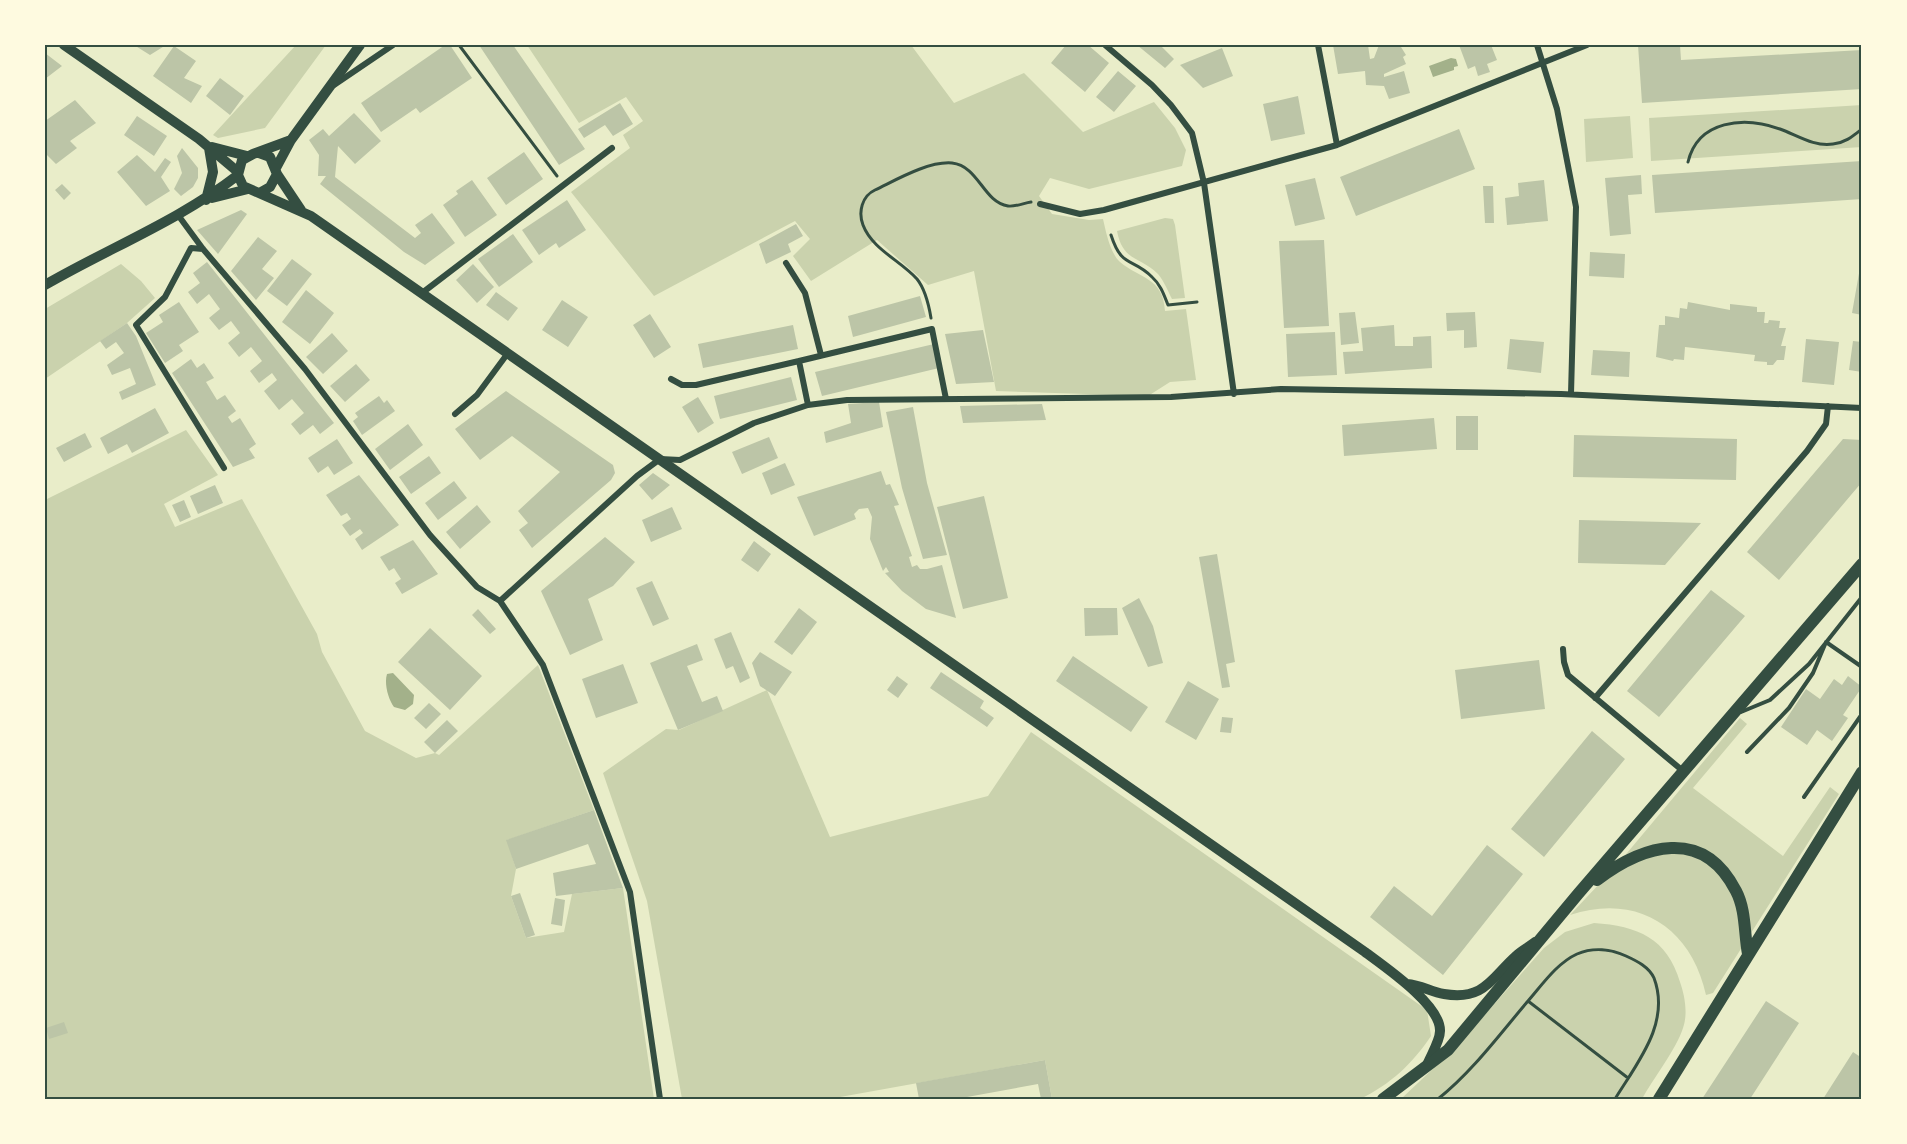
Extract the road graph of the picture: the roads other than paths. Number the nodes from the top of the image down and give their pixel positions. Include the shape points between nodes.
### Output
1 (64, 45) edge
2 (360, 45) edge
3 (393, 45) edge
4 (1105, 45) edge
5 (1318, 45) edge
6 (1537, 45) edge
7 (1587, 45) edge
8 (1543, 63) junction
9 (328, 89) junction
10 (291, 140) junction
11 (1337, 145) junction
12 (209, 146) junction
13 (612, 148) dead end
14 (259, 153) junction
15 (247, 156) junction
16 (277, 171) junction
17 (238, 173) junction
18 (1204, 183) junction
19 (248, 189) junction
20 (261, 192) junction
21 (206, 200) junction
22 (1040, 204) dead end
23 (302, 210) junction
24 (178, 215) junction
25 (203, 249) junction
26 (786, 263) dead end
27 (45, 285) edge
28 (422, 293) junction
29 (508, 353) junction
30 (821, 355) junction
31 (800, 361) junction
32 (671, 379) dead end
33 (1234, 394) junction
34 (1571, 394) junction
35 (946, 399) junction
36 (808, 405) junction
37 (1828, 406) junction
38 (1862, 408) edge
39 (455, 414) dead end
40 (660, 459) junction
41 (224, 468) dead end
42 (1862, 564) edge
43 (1862, 598) edge
44 (500, 601) junction
45 (1826, 642) junction
46 (1563, 649) dead end
47 (1862, 667) edge
48 (1595, 699) junction
49 (1862, 714) edge
50 (1730, 717) junction
51 (1747, 752) dead end
52 (1683, 771) junction
53 (1862, 772) edge
54 (1804, 797) dead end
55 (1578, 894) junction
56 (1545, 935) junction
57 (1748, 954) junction
58 (1407, 984) junction
59 (1427, 1065) junction
60 (660, 1099) edge
61 (1383, 1099) edge
62 (1659, 1099) edge

1 - 12 main road
2 - 9 main road
3 - 9 street
4 - 18 street via 1152,85 1182,118 1192,133
5 - 11 street
6 - 8 street
7 - 8 street
8 - 11 street
8 - 34 street via 1557,109 1576,207
9 - 10 main road
10 - 14 main road
10 - 16 main road
11 - 18 street
12 - 15 main road
12 - 17 main road
12 - 21 main road via 213,172
13 - 28 street
14 - 15 main road
14 - 16 main road via 270,157
15 - 17 main road
16 - 20 main road via 270,187
16 - 23 main road
17 - 19 main road
17 - 21 main road
18 - 22 street via 1080,214
18 - 33 street
19 - 20 main road
19 - 21 main road
20 - 23 main road
21 - 24 main road
23 - 28 main road
24 - 25 street
24 - 27 main road
25 - 41 street via 191,248 165,297 136,325
25 - 44 street via 305,369 430,535 477,587
26 - 30 street via 805,293
28 - 29 main road
29 - 39 street via 477,395
29 - 40 main road
30 - 31 street
30 - 35 street via 933,329
31 - 32 street via 696,385 682,385
31 - 36 street
33 - 34 street via 1281,389
33 - 35 street
34 - 37 street
35 - 36 street via 847,400
36 - 40 street via 745,428 680,460
37 - 38 street
37 - 48 street via 1826,424 1807,451
40 - 44 street
40 - 58 main road
42 - 50 main road
43 - 45 lane
44 - 60 street via 543,665 630,892
45 - 47 lane
45 - 50 lane via 1809,664 1770,700
45 - 51 lane via 1813,673 1789,708
46 - 48 street via 1568,675
48 - 52 street
49 - 54 lane
50 - 52 main road
52 - 55 main road
53 - 57 main road
55 - 56 main road
55 - 57 main road via 1617,865 1645,851 1675,847 1703,854 1736,891 1744,914
56 - 58 main road via 1515,956 1482,989 1444,994
56 - 59 main road via 1448,1050
57 - 62 main road
58 - 59 main road via 1439,1021 1441,1033
59 - 61 main road

